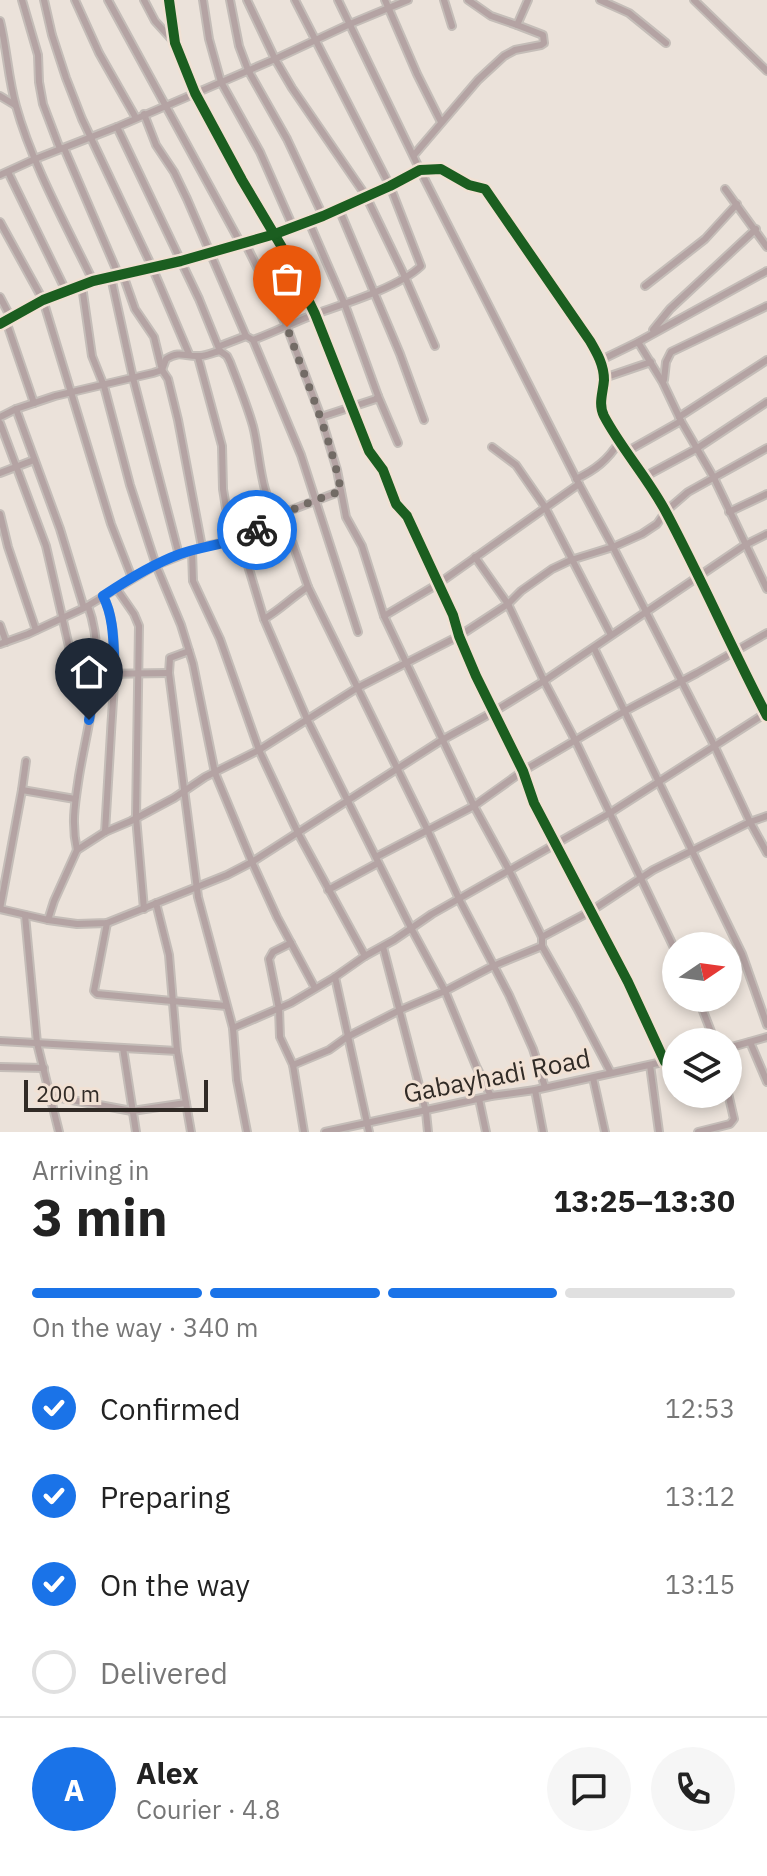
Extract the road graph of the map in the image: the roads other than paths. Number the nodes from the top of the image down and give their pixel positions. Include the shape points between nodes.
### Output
1 (22, 0) edge
2 (44, 0) edge
3 (75, 0) edge
4 (108, 0) edge
5 (144, 0) edge
6 (169, 0) edge
7 (203, 0) edge
8 (230, 0) edge
9 (247, 0) edge
10 (295, 0) edge
11 (338, 0) edge
12 (385, 0) edge
13 (408, 0) edge
14 (444, 0) edge
15 (468, 0) edge
16 (528, 0) edge
17 (600, 0) edge
18 (694, 0) edge
19 (388, 8) junction
20 (0, 21) edge
21 (350, 24) junction
22 (517, 25) junction
23 (452, 26) dead end
24 (314, 40) junction
25 (175, 43) junction
26 (666, 43) dead end
27 (275, 59) junction
28 (248, 70) junction
29 (767, 71) edge
30 (221, 82) junction
31 (195, 93) junction
32 (0, 96) edge
33 (15, 105) junction
34 (166, 105) junction
35 (144, 114) junction
36 (136, 118) junction
37 (441, 122) junction
38 (117, 127) junction
39 (90, 137) junction
40 (62, 149) junction
41 (414, 155) junction
42 (35, 159) junction
43 (0, 164) edge
44 (420, 170) junction
45 (4, 174) edge
46 (390, 186) junction
47 (725, 189) dead end
48 (366, 196) junction
49 (737, 204) junction
50 (339, 209) junction
51 (323, 216) junction
52 (0, 222) edge
53 (309, 222) junction
54 (293, 227) junction
55 (756, 229) junction
56 (767, 232) edge
57 (275, 234) junction
58 (762, 239) junction
59 (243, 244) junction
60 (767, 247) edge
61 (210, 253) junction
62 (181, 261) junction
63 (152, 267) junction
64 (767, 271) edge
65 (118, 276) junction
66 (405, 277) junction
67 (93, 281) junction
68 (82, 286) junction
69 (645, 286) dead end
70 (66, 291) junction
71 (374, 292) junction
72 (0, 297) edge
73 (43, 300) junction
74 (345, 305) junction
75 (767, 306) edge
76 (315, 314) junction
77 (5, 321) edge
78 (287, 327) junction
79 (650, 335) junction
80 (246, 336) junction
81 (253, 340) junction
82 (638, 342) junction
83 (435, 346) dead end
84 (220, 348) junction
85 (189, 354) junction
86 (198, 357) junction
87 (601, 360) junction
88 (767, 360) edge
89 (651, 362) junction
90 (162, 370) junction
91 (133, 378) junction
92 (604, 378) junction
93 (663, 383) junction
94 (104, 386) junction
95 (72, 393) junction
96 (378, 396) junction
97 (767, 402) edge
98 (34, 403) junction
99 (352, 406) junction
100 (16, 409) junction
101 (321, 417) junction
102 (680, 419) junction
103 (0, 420) edge
104 (424, 420) dead end
105 (619, 442) junction
106 (398, 443) dead end
107 (492, 447) dead end
108 (767, 448) edge
109 (696, 449) junction
110 (626, 452) junction
111 (34, 460) junction
112 (17, 467) junction
113 (0, 473) edge
114 (644, 477) junction
115 (714, 478) junction
116 (577, 482) junction
117 (341, 491) junction
118 (767, 494) edge
119 (316, 500) junction
120 (545, 507) junction
121 (666, 511) junction
122 (729, 512) junction
123 (0, 514) edge
124 (280, 514) junction
125 (767, 534) edge
126 (240, 539) junction
127 (745, 545) junction
128 (202, 547) junction
129 (613, 547) junction
130 (4, 548) edge
131 (192, 551) junction
132 (179, 555) junction
133 (475, 557) junction
134 (571, 560) junction
135 (156, 565) junction
136 (698, 576) junction
137 (132, 578) junction
138 (765, 578) edge
139 (438, 584) junction
140 (308, 587) junction
141 (116, 588) junction
142 (767, 589) edge
143 (103, 596) junction
144 (508, 604) junction
145 (86, 607) junction
146 (645, 611) junction
147 (384, 616) junction
148 (63, 619) junction
149 (264, 619) junction
150 (0, 625) edge
151 (36, 630) junction
152 (358, 632) dead end
153 (767, 633) edge
154 (611, 635) junction
155 (459, 636) junction
156 (3, 643) edge
157 (594, 648) junction
158 (189, 651) junction
159 (734, 652) junction
160 (405, 663) junction
161 (115, 672) junction
162 (138, 673) junction
163 (169, 673) junction
164 (97, 674) junction
165 (74, 676) dead end
166 (681, 680) junction
167 (544, 681) junction
168 (357, 688) junction
169 (495, 711) junction
170 (625, 711) junction
171 (767, 713) edge
172 (307, 719) junction
173 (442, 740) junction
174 (575, 740) junction
175 (714, 745) junction
176 (259, 750) junction
177 (26, 761) dead end
178 (398, 769) junction
179 (523, 771) junction
180 (215, 773) junction
181 (660, 782) junction
182 (22, 790) junction
183 (185, 790) junction
184 (75, 799) junction
185 (347, 801) junction
186 (474, 806) junction
187 (610, 813) junction
188 (767, 816) edge
189 (136, 817) junction
190 (750, 822) junction
191 (427, 829) junction
192 (105, 832) junction
193 (298, 833) junction
194 (555, 845) junction
195 (77, 850) junction
196 (693, 850) junction
197 (767, 853) edge
198 (377, 860) junction
199 (252, 862) junction
200 (509, 870) junction
201 (641, 878) junction
202 (197, 888) junction
203 (328, 890) junction
204 (459, 899) junction
205 (156, 903) junction
206 (0, 909) edge
207 (144, 909) junction
208 (591, 911) junction
209 (25, 915) junction
210 (48, 920) junction
211 (107, 923) junction
212 (411, 928) junction
213 (667, 932) edge
214 (542, 937) junction
215 (291, 943) junction
216 (542, 946) junction
217 (383, 947) junction
218 (365, 956) junction
219 (493, 966) junction
220 (335, 977) junction
221 (315, 988) junction
222 (445, 991) junction
223 (173, 1000) junction
224 (226, 1006) junction
225 (279, 1009) junction
226 (400, 1010) junction
227 (767, 1025) edge
228 (233, 1028) junction
229 (347, 1037) junction
230 (767, 1037) edge
231 (0, 1041) edge
232 (750, 1042) junction
233 (37, 1043) junction
234 (742, 1044) edge
235 (123, 1048) junction
236 (177, 1051) junction
237 (662, 1056) edge
238 (662, 1063) edge
239 (293, 1065) junction
240 (650, 1065) junction
241 (0, 1067) edge
242 (44, 1068) junction
243 (611, 1073) junction
244 (593, 1078) junction
245 (767, 1082) edge
246 (545, 1087) junction
247 (535, 1090) junction
248 (50, 1096) junction
249 (491, 1096) junction
250 (479, 1099) junction
251 (186, 1103) junction
252 (731, 1108) edge
253 (132, 1111) junction
254 (426, 1112) junction
255 (367, 1123) junction
256 (59, 1132) edge
257 (136, 1132) edge
258 (191, 1132) edge
259 (247, 1132) edge
260 (304, 1132) edge
261 (325, 1132) edge
262 (369, 1132) edge
263 (428, 1132) edge
264 (486, 1132) edge
265 (543, 1132) edge
266 (605, 1132) edge
267 (659, 1132) edge
268 (698, 1132) edge

1 - 40 street via 38,55 43,104
2 - 39 street
3 - 36 street
4 - 34 street
5 - 25 street
6 - 25 street
7 - 30 street
8 - 28 street
9 - 27 street
10 - 24 street
11 - 21 street
12 - 19 street
13 - 19 street
14 - 23 street
15 - 22 street
16 - 22 street
17 - 26 street via 629,13
18 - 29 street
19 - 21 street
19 - 37 street
20 - 33 street
21 - 24 street
21 - 41 street
22 - 37 street via 543,35 544,43 504,56
24 - 27 street
24 - 46 street
25 - 31 street
27 - 28 street
27 - 48 street
28 - 30 street
28 - 51 street
30 - 31 street
30 - 54 street
31 - 34 street
31 - 57 street
32 - 33 street
33 - 42 street
34 - 35 street
34 - 59 street
35 - 36 street
35 - 61 street
36 - 38 street
37 - 41 street
38 - 39 street
38 - 62 street
39 - 40 street
39 - 63 street
40 - 42 street
40 - 65 street
41 - 44 street
42 - 45 street
42 - 67 street
43 - 45 street
44 - 46 street
44 - 87 street via 441,169 485,189
44 - 116 street
45 - 70 street
46 - 48 street
46 - 66 street via 421,264
47 - 49 street
48 - 50 street
48 - 66 street
49 - 55 street
49 - 69 street via 705,239
50 - 51 street
50 - 71 street
51 - 53 street
52 - 73 street
53 - 54 street
53 - 74 street
54 - 57 street
55 - 58 street
55 - 79 street via 670,309
56 - 58 street
57 - 59 street
57 - 76 street
58 - 60 street
59 - 61 street
59 - 78 street
61 - 62 street
61 - 80 street
62 - 63 street
62 - 84 street
63 - 65 street
63 - 85 street
64 - 79 street
65 - 67 street
65 - 90 street via 154,337
65 - 91 street
66 - 71 street
66 - 83 street
67 - 68 street
68 - 70 street
68 - 94 street via 90,347
70 - 73 street
71 - 74 street
71 - 104 street
72 - 77 street
73 - 77 street
73 - 95 street
74 - 76 street
74 - 96 street
75 - 93 street via 671,352
76 - 78 street
76 - 99 street
77 - 98 street
78 - 81 street
78 - 101 street
79 - 82 street
80 - 81 street
80 - 84 street
81 - 119 street
82 - 87 street
82 - 89 street
84 - 86 street
84 - 124 street via 253,427 271,505
85 - 86 street
85 - 90 street via 168,357
86 - 126 street via 222,446 226,508
87 - 92 street
88 - 102 street
89 - 92 street
89 - 93 street
90 - 91 street
90 - 128 street via 178,420
91 - 94 street
91 - 132 street
92 - 105 street via 602,412
93 - 102 street
94 - 95 street
94 - 135 street
95 - 98 street
95 - 137 street
96 - 99 street
96 - 106 street
97 - 109 street
98 - 100 street
99 - 101 street
99 - 139 street via 369,451
100 - 103 street
100 - 111 street
101 - 117 street
102 - 109 street
102 - 110 street
103 - 112 street
105 - 110 street
105 - 116 street via 600,467
107 - 120 street via 516,465
108 - 115 street
109 - 114 street
109 - 115 street
110 - 114 street
111 - 112 street
111 - 145 street
112 - 113 street
112 - 148 street via 46,546
114 - 121 street
115 - 121 street
115 - 122 street
116 - 120 street
116 - 129 street
117 - 119 street
117 - 147 street
118 - 122 street
119 - 124 street
119 - 152 street
120 - 133 street
120 - 134 street
121 - 129 street via 650,529
121 - 136 street
122 - 127 street
123 - 130 street
124 - 126 street
124 - 140 street
125 - 127 street
126 - 128 street
126 - 149 street
127 - 136 street
127 - 138 street
128 - 131 street
129 - 134 street
129 - 146 street
130 - 151 street
131 - 132 street
131 - 176 street via 193,581 220,639
132 - 135 street
133 - 139 street
133 - 144 street
134 - 144 street via 536,579
134 - 154 street
135 - 137 street
135 - 158 street
136 - 146 street
136 - 159 street
137 - 141 street
138 - 142 street
139 - 147 street
139 - 155 street
140 - 149 street
140 - 168 street
141 - 143 street
141 - 162 street via 139,626
143 - 145 street
143 - 161 street via 109,606
144 - 155 street
144 - 167 street
145 - 148 street
145 - 164 street via 97,639
146 - 154 street
146 - 166 street
147 - 160 street
148 - 151 street
148 - 165 street
149 - 172 street
150 - 156 street
151 - 156 street
153 - 159 street
154 - 157 street
155 - 160 street
155 - 169 street
157 - 167 street
157 - 170 street
158 - 163 street via 170,658
158 - 180 street
159 - 166 street
159 - 171 street
160 - 168 street
160 - 173 street
161 - 162 street
161 - 164 street
161 - 192 street
162 - 163 street
162 - 189 street
163 - 183 street
164 - 184 street
166 - 170 street
166 - 175 street
167 - 169 street
167 - 174 street
168 - 172 street
168 - 178 street
169 - 173 street
169 - 179 street
170 - 174 street
170 - 181 street
171 - 175 street
172 - 176 street
172 - 185 street
173 - 178 street
173 - 186 street
174 - 179 street
174 - 187 street
175 - 181 street
175 - 190 street
176 - 180 street
176 - 193 street
177 - 182 street
178 - 185 street
178 - 191 street
179 - 186 street
179 - 194 street
180 - 183 street
180 - 199 street
181 - 187 street
181 - 196 street
182 - 184 street
182 - 206 street
183 - 189 street
183 - 202 street
184 - 195 street
185 - 193 street
185 - 198 street
186 - 191 street
186 - 200 street
187 - 194 street
187 - 201 street
188 - 190 street
189 - 192 street
189 - 207 street
190 - 196 street
190 - 197 street
191 - 198 street
191 - 204 street
192 - 195 street
193 - 199 street
193 - 203 street
194 - 200 street
194 - 208 street
195 - 210 street
196 - 201 street
196 - 227 street via 742,954
198 - 203 street
198 - 212 street
199 - 202 street
199 - 215 street
200 - 204 street
200 - 214 street
201 - 208 street
201 - 213 street
202 - 205 street
202 - 224 street
203 - 218 street
204 - 212 street
204 - 219 street
205 - 207 street
205 - 223 street
206 - 209 street
207 - 211 street
208 - 214 street
208 - 237 street
209 - 210 street
209 - 233 street
210 - 211 street
211 - 223 street via 95,993
212 - 217 street
212 - 222 street
214 - 216 street
215 - 221 street
215 - 225 street via 269,959
216 - 219 street
216 - 243 street
217 - 218 street
217 - 226 street
218 - 220 street
219 - 222 street
219 - 246 street
220 - 221 street
220 - 229 street
221 - 225 street
222 - 226 street
222 - 249 street
223 - 224 street
223 - 236 street
224 - 228 street
225 - 228 street
225 - 239 street via 280,1037
226 - 229 street
226 - 254 street
228 - 259 street
229 - 239 street
229 - 255 street
230 - 232 street
231 - 233 street
232 - 234 street
232 - 245 street
233 - 235 street
233 - 242 street
235 - 236 street
235 - 253 street
236 - 251 street
238 - 240 street, Gabayhadi Road
239 - 260 street
240 - 243 street, Gabayhadi Road
240 - 267 street
241 - 242 street
242 - 248 street
243 - 244 street, Gabayhadi Road
244 - 246 street, Gabayhadi Road
244 - 266 street
246 - 247 street, Gabayhadi Road
247 - 249 street, Gabayhadi Road
247 - 265 street
248 - 253 street
248 - 256 street
249 - 250 street, Gabayhadi Road
250 - 254 street, Gabayhadi Road
250 - 264 street
251 - 253 street
251 - 258 street
252 - 268 street via 730,1124
253 - 257 street
254 - 255 street, Gabayhadi Road
254 - 263 street
255 - 261 street, Gabayhadi Road
255 - 262 street

